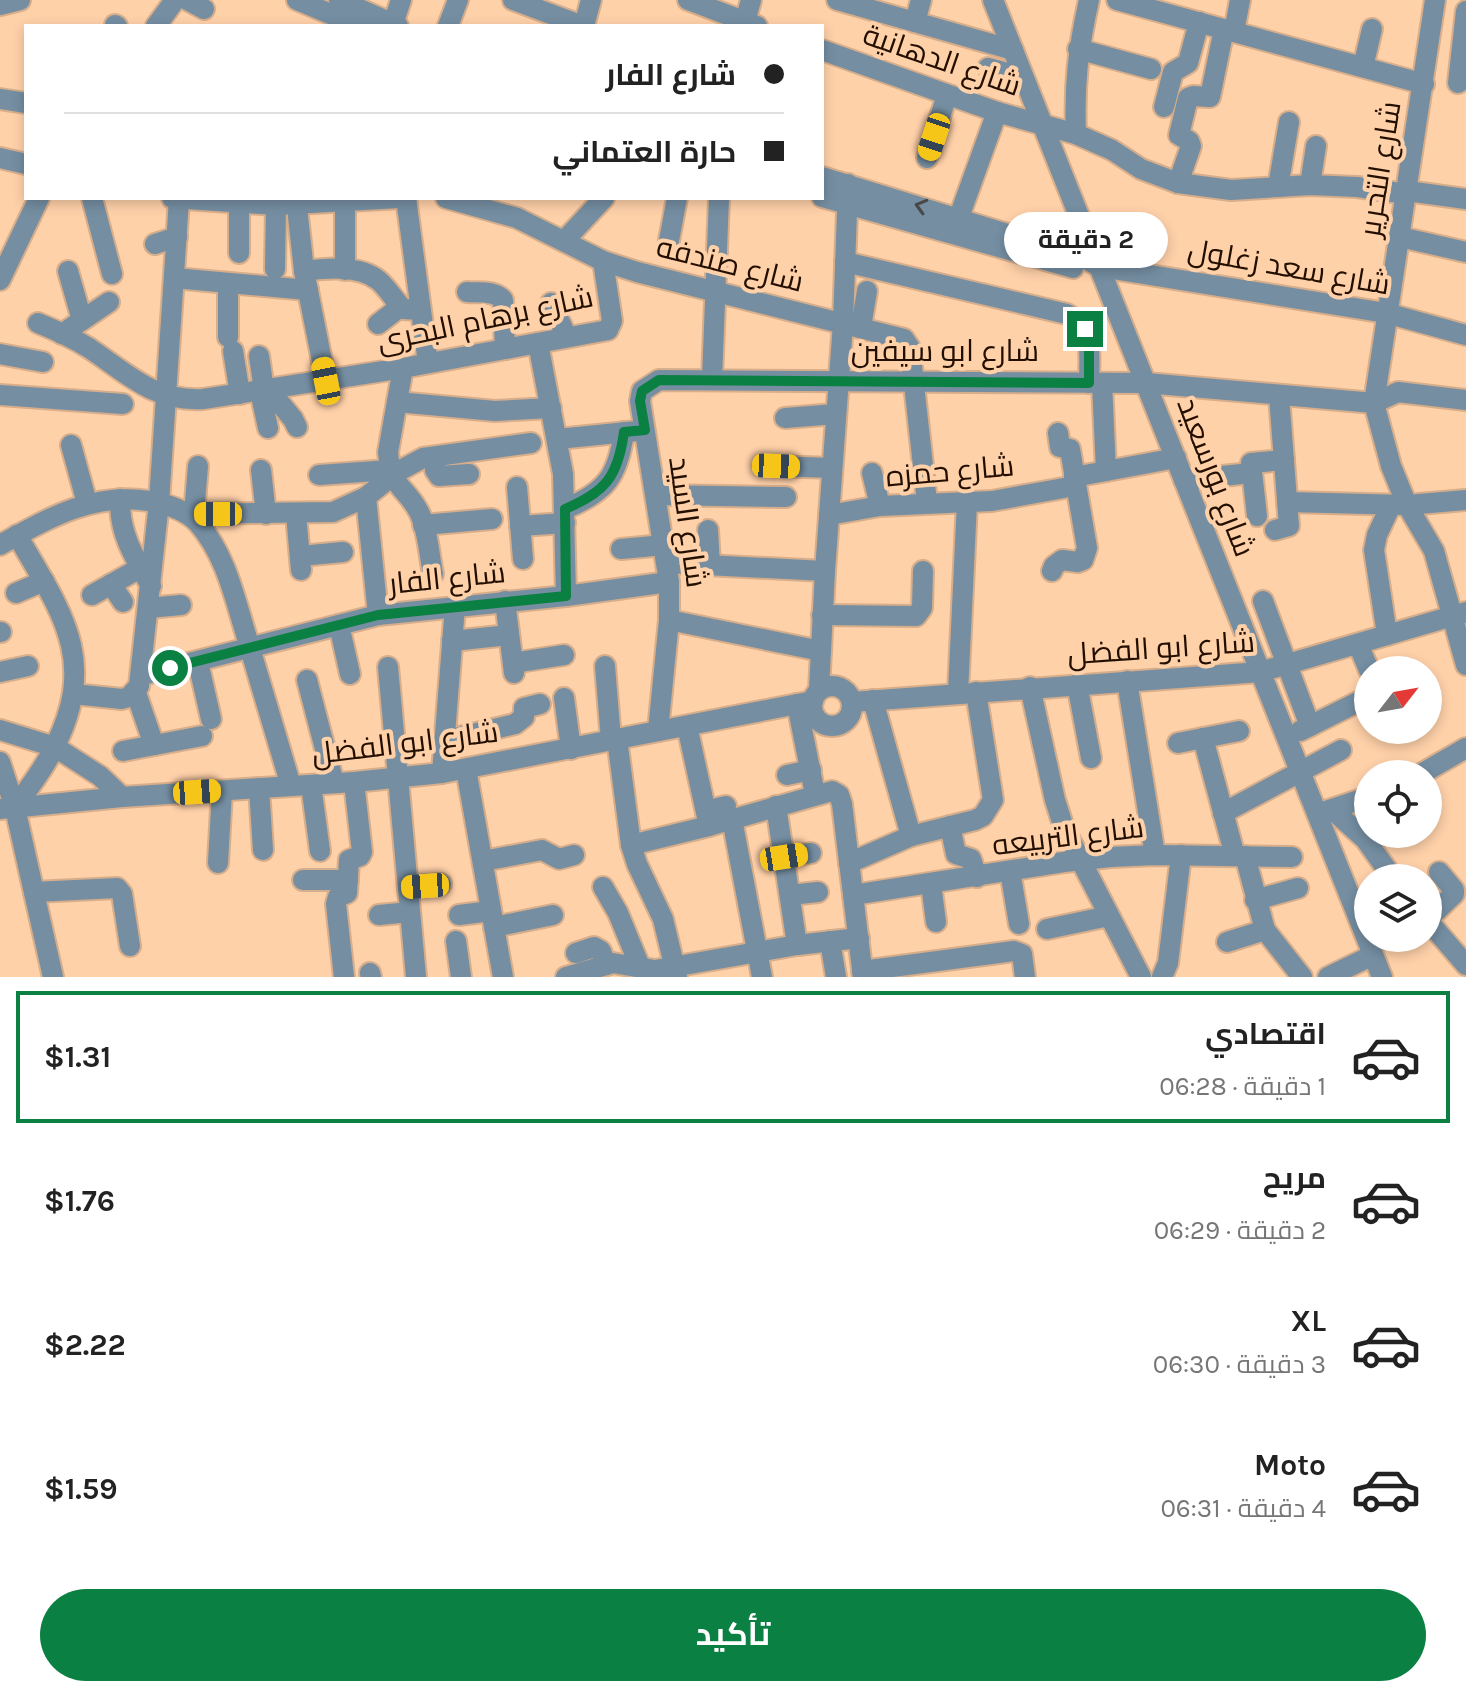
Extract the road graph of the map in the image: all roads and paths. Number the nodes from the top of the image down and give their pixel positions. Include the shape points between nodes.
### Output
1 (20, 0) edge
2 (175, 0) edge
3 (297, 0) edge
4 (401, 0) edge
5 (458, 0) edge
6 (513, 0) edge
7 (591, 0) edge
8 (688, 0) edge
9 (751, 0) edge
10 (837, 0) edge
11 (921, 0) edge
12 (993, 0) edge
13 (1089, 0) edge
14 (1117, 0) edge
15 (1240, 0) edge
16 (1435, 0) edge
17 (0, 5) edge
18 (336, 8) edge
19 (1466, 11) edge
20 (552, 20) edge
21 (737, 22) edge
22 (915, 22) junction
23 (1199, 22) junction
24 (162, 24) edge
25 (356, 24) edge
26 (392, 24) edge
27 (396, 24) edge
28 (449, 24) edge
29 (573, 24) edge
30 (585, 24) edge
31 (1372, 29) dead end
32 (1229, 31) junction
33 (1078, 49) junction
34 (1013, 50) junction
35 (824, 51) edge
36 (1363, 67) junction
37 (988, 68) dead end
38 (1151, 69) dead end
39 (1023, 77) junction
40 (1424, 82) junction
41 (1462, 84) edge
42 (947, 95) junction
43 (0, 99) edge
44 (24, 103) edge
45 (1164, 107) dead end
46 (997, 112) junction
47 (1289, 122) dead end
48 (1042, 126) junction
49 (1076, 134) junction
50 (1316, 146) dead end
51 (0, 158) edge
52 (927, 158) dead end
53 (24, 164) edge
54 (824, 178) edge
55 (1178, 183) junction
56 (848, 184) junction
57 (1310, 185) junction
58 (1278, 187) junction
59 (1407, 193) junction
60 (824, 198) edge
61 (1466, 199) edge
62 (37, 200) edge
63 (93, 200) edge
64 (176, 200) edge
65 (195, 200) edge
66 (372, 200) edge
67 (406, 200) edge
68 (462, 200) edge
69 (602, 200) edge
70 (677, 200) edge
71 (719, 200) edge
72 (233, 202) edge
73 (290, 202) edge
74 (345, 202) junction
75 (493, 204) edge
76 (846, 205) junction
77 (959, 217) junction
78 (10, 233) edge
79 (177, 237) junction
80 (1400, 237) junction
81 (564, 241) junction
82 (155, 244) dead end
83 (668, 246) dead end
84 (1466, 252) edge
85 (239, 253) dead end
86 (603, 261) junction
87 (845, 262) junction
88 (1100, 267) junction
89 (275, 269) dead end
90 (345, 270) junction
91 (68, 271) dead end
92 (112, 274) dead end
93 (174, 278) junction
94 (0, 280) edge
95 (306, 281) junction
96 (228, 284) junction
97 (867, 291) dead end
98 (467, 292) dead end
99 (715, 292) junction
100 (109, 302) dead end
101 (551, 303) dead end
102 (410, 308) junction
103 (1386, 313) junction
104 (82, 320) junction
105 (38, 323) dead end
106 (378, 324) dead end
107 (852, 325) junction
108 (62, 334) junction
109 (1466, 335) edge
110 (567, 337) junction
111 (538, 343) junction
112 (505, 349) junction
113 (0, 354) edge
114 (259, 356) dead end
115 (43, 362) dead end
116 (428, 363) junction
117 (403, 368) junction
118 (712, 379) junction
119 (659, 380) joint
120 (326, 381) junction
121 (839, 381) junction
122 (914, 381) junction
123 (1096, 383) junction
124 (1146, 383) junction
125 (258, 391) junction
126 (0, 395) edge
127 (1279, 396) junction
128 (166, 397) junction
129 (1466, 400) edge
130 (397, 402) junction
131 (1374, 403) junction
132 (123, 404) dead end
133 (551, 408) junction
134 (836, 414) junction
135 (785, 418) dead end
136 (297, 427) dead end
137 (268, 428) dead end
138 (635, 431) junction
139 (1058, 433) dead end
140 (558, 439) junction
141 (531, 443) dead end
142 (71, 445) dead end
143 (435, 457) junction
144 (1176, 458) junction
145 (1284, 460) junction
146 (198, 466) dead end
147 (776, 466) dead end
148 (832, 468) junction
149 (261, 470) dead end
150 (1106, 471) junction
151 (391, 473) junction
152 (872, 473) dead end
153 (1251, 473) junction
154 (469, 474) dead end
155 (319, 475) dead end
156 (1184, 480) junction
157 (1074, 481) junction
158 (517, 487) dead end
159 (657, 495) junction
160 (366, 497) junction
161 (786, 497) dead end
162 (120, 499) junction
163 (1466, 500) edge
164 (159, 502) junction
165 (927, 502) junction
166 (967, 502) junction
167 (1287, 502) junction
168 (87, 503) junction
169 (1399, 505) junction
170 (880, 506) junction
171 (191, 514) junction
172 (266, 514) junction
173 (296, 514) junction
174 (829, 515) junction
175 (565, 516) junction
176 (1257, 516) dead end
177 (492, 519) dead end
178 (423, 525) junction
179 (520, 526) junction
180 (708, 530) dead end
181 (1275, 530) dead end
182 (8, 540) edge
183 (621, 549) dead end
184 (343, 552) dead end
185 (523, 559) dead end
186 (667, 563) junction
187 (710, 565) junction
188 (825, 571) junction
189 (923, 571) dead end
190 (1052, 571) dead end
191 (433, 574) dead end
192 (145, 577) junction
193 (44, 581) junction
194 (111, 584) junction
195 (16, 593) dead end
196 (92, 595) dead end
197 (566, 596) junction
198 (505, 601) junction
199 (1263, 601) dead end
200 (123, 602) dead end
201 (181, 605) dead end
202 (455, 606) junction
203 (148, 608) junction
204 (1459, 613) edge
205 (378, 615) junction
206 (822, 615) junction
207 (669, 620) junction
208 (339, 625) junction
209 (509, 635) junction
210 (1387, 635) junction
211 (452, 641) junction
212 (1358, 644) junction
213 (251, 649) junction
214 (821, 651) junction
215 (564, 655) dead end
216 (1363, 656) edge
217 (198, 662) junction
218 (1466, 665) edge
219 (28, 666) dead end
220 (605, 666) dead end
221 (1287, 666) junction
222 (388, 667) dead end
223 (0, 672) edge
224 (1260, 672) junction
225 (350, 674) dead end
226 (307, 680) dead end
227 (1127, 681) junction
228 (139, 684) junction
229 (1077, 684) junction
230 (1030, 687) junction
231 (967, 692) junction
232 (73, 694) junction
233 (564, 698) dead end
234 (810, 698) junction
235 (873, 700) junction
236 (852, 702) junction
237 (540, 704) dead end
238 (1354, 704) edge
239 (687, 726) junction
240 (1310, 726) junction
241 (0, 730) edge
242 (658, 731) junction
243 (1239, 731) dead end
244 (1203, 738) junction
245 (614, 739) junction
246 (1286, 739) junction
247 (443, 741) junction
248 (1178, 743) dead end
249 (154, 745) junction
250 (55, 747) junction
251 (1466, 748) edge
252 (571, 749) junction
253 (1341, 750) dead end
254 (123, 751) dead end
255 (1091, 758) dead end
256 (0, 762) edge
257 (1442, 762) edge
258 (466, 769) junction
259 (811, 770) junction
260 (1300, 772) junction
261 (442, 773) junction
262 (787, 775) dead end
263 (398, 777) junction
264 (344, 783) junction
265 (301, 786) junction
266 (259, 788) junction
267 (222, 791) junction
268 (815, 794) junction
269 (122, 797) junction
270 (1354, 802) edge
271 (776, 806) junction
272 (8, 809) edge
273 (1326, 812) junction
274 (729, 813) junction
275 (1223, 813) junction
276 (708, 819) junction
277 (950, 826) junction
278 (1354, 828) edge
279 (911, 836) junction
280 (631, 845) junction
281 (263, 850) dead end
282 (320, 851) dead end
283 (811, 853) dead end
284 (574, 855) dead end
285 (1155, 855) junction
286 (1181, 855) junction
287 (1240, 856) junction
288 (784, 857) junction
289 (1292, 857) dead end
290 (1079, 860) junction
291 (483, 861) junction
292 (218, 863) dead end
293 (849, 863) junction
294 (1010, 871) junction
295 (1442, 875) edge
296 (977, 877) junction
297 (303, 880) dead end
298 (348, 880) junction
299 (441, 884) dead end
300 (931, 884) junction
301 (408, 887) junction
302 (603, 887) dead end
303 (1298, 888) dead end
304 (34, 892) junction
305 (818, 892) dead end
306 (790, 895) junction
307 (853, 895) junction
308 (1255, 900) junction
309 (1442, 906) edge
310 (410, 912) junction
311 (379, 915) dead end
312 (459, 915) dead end
313 (553, 915) dead end
314 (1109, 916) junction
315 (493, 919) junction
316 (936, 922) dead end
317 (1019, 924) dead end
318 (1047, 929) dead end
319 (1265, 930) junction
320 (1442, 937) edge
321 (859, 938) junction
322 (456, 941) dead end
323 (830, 941) junction
324 (1227, 942) dead end
325 (797, 945) junction
326 (130, 946) dead end
327 (757, 952) junction
328 (576, 953) dead end
329 (1373, 955) junction
330 (606, 965) junction
331 (1466, 965) edge
332 (641, 969) junction
333 (676, 972) edge
334 (344, 973) edge
335 (863, 974) edge
336 (53, 977) edge
337 (416, 977) edge
338 (461, 977) edge
339 (503, 977) edge
340 (566, 977) edge
341 (762, 977) edge
342 (836, 977) edge
343 (1025, 977) edge
344 (1141, 977) edge
345 (1162, 977) edge
346 (1302, 977) edge
347 (1328, 977) edge
348 (1382, 977) edge

1 - 17 street
2 - 24 street
3 - 18 street
4 - 27 street
5 - 28 street
6 - 20 street
7 - 30 street
8 - 21 street
9 - 21 street
10 - 22 street
11 - 22 street
12 - 34 street, شارع بورسعيد
13 - 33 street
14 - 23 street
15 - 32 street
16 - 40 street, شارع التحرير
18 - 25 street
18 - 26 street
19 - 41 street
20 - 29 street
22 - 34 street
23 - 32 street
23 - 45 street via 1187,65 1173,72
31 - 36 street
32 - 36 street
32 - 55 street via 1210,97 1188,98 1179,135 1191,146
33 - 38 street
33 - 49 street
34 - 39 street, شارع بورسعيد
35 - 42 street, شارع الدهانية
36 - 40 street
37 - 39 street
39 - 48 street, شارع بورسعيد
40 - 41 street
40 - 59 street, شارع التحرير
42 - 46 street, شارع الدهانية
42 - 52 street
43 - 44 street
46 - 48 street, شارع الدهانية
46 - 77 street
47 - 58 street
48 - 49 street, شارع الدهانية
48 - 88 street, شارع بورسعيد
49 - 55 street, شارع الدهانية
50 - 57 street
51 - 53 street
54 - 56 street, شارع سعد زغلول
55 - 58 street, شارع الدهانية via 1231,190
56 - 76 street
77 -> 56 street, شارع سعد زغلول
57 - 58 street, شارع الدهانية
57 - 59 street, شارع الدهانية
59 - 61 street, شارع الدهانية
59 - 80 street, شارع التحرير
60 - 76 street, شارع سعد زغلول
62 - 78 street
63 - 92 street
64 - 79 street
65 - 72 street
66 - 74 street
67 - 102 street
68 - 75 street, شارع صندفه
69 - 81 street
70 - 83 street
71 - 99 street
72 - 73 street
72 - 85 street
73 - 74 street
73 - 89 street
73 - 95 street
74 - 90 street
75 - 81 street, شارع صندفه
76 - 87 street
76 - 88 street, شارع سعد زغلول via 1082,270
77 - 88 street, شارع سعد زغلول
78 - 94 street
79 - 82 street
79 - 93 street
80 - 84 street
80 - 103 street, شارع التحرير
81 - 86 street, شارع صندفه
86 - 99 street, شارع صندفه
86 - 110 street, شارع برهام البحرى via 612,324 608,330
87 - 107 street
87 - 123 street via 1067,314 1085,329
88 - 103 street, شارع سعد زغلول
88 - 124 street, شارع بورسعيد
90 - 95 street
90 - 102 street via 365,272
91 - 104 street
93 - 96 street
93 - 128 street
95 - 96 street
95 - 120 street
96 - 125 street via 231,344
97 - 107 street
98 - 112 street via 499,295 503,300
99 - 107 street, شارع صندفه
99 - 118 street
100 - 104 street
101 - 110 street
102 - 106 street
102 - 116 street
103 - 109 street, شارع سعد زغلول
103 - 131 street, شارع التحرير
104 - 108 street
105 - 108 street
107 - 121 street
107 - 122 street, شارع صندفه via 904,339
108 - 128 street
110 - 111 street, شارع برهام البحرى
111 - 112 street, شارع برهام البحرى
111 - 133 street
112 - 116 street, شارع برهام البحرى
113 - 115 street
114 - 125 street
116 - 117 street, شارع برهام البحرى
117 - 120 street, شارع برهام البحرى
117 - 130 street
118 - 119 street, شارع ابو سيفين
118 - 121 street, شارع ابو سيفين
119 - 138 street, شارع السيد via 642,391
120 - 125 street, شارع برهام البحرى
121 - 122 street, شارع ابو سيفين
121 - 134 street
122 - 123 street, شارع ابو سيفين
122 - 165 street
123 - 124 street, شارع ابو سيفين
123 - 150 street
124 - 127 street, شارع ابو سيفين
124 - 144 street, شارع بورسعيد
125 - 128 street, شارع برهام البحرى via 184,400
125 - 136 street
125 - 137 street
126 - 132 street
127 - 131 street, شارع ابو سيفين
127 - 145 street
128 - 164 street via 154,433
129 - 131 street, شارع ابو سيفين via 1398,392
130 - 133 street via 495,411
130 - 151 street via 388,452
131 - 169 street, شارع التحرير
133 - 140 street
134 - 135 street
134 - 148 street
138 - 140 street
138 - 159 street, شارع السيد
138 - 175 street via 609,482
139 - 157 street via 1060,447 1070,449
140 - 175 street
141 - 143 street
142 - 168 street
143 - 151 street
143 - 154 street via 439,476
144 - 150 street, شارع حمزه
144 - 156 street, شارع بورسعيد
145 - 153 street via 1254,461
145 - 167 street
146 - 171 street
147 - 148 street
148 - 174 street
149 - 172 street
150 - 157 street, شارع حمزه
151 - 155 street
151 - 160 street
151 - 178 street
152 - 170 street
153 - 156 street
153 - 176 street
156 - 224 street, شارع بورسعيد
157 - 166 street, شارع حمزه via 1004,499
157 - 190 street via 1087,554 1078,562 1057,562
158 - 179 street
159 - 161 street
159 - 186 street, شارع السيد
160 - 173 street via 333,512
160 - 205 street
162 - 164 street
162 - 168 street
162 - 192 street via 122,530
163 - 169 street
164 - 171 street
164 - 192 street
165 - 166 street, شارع حمزه
165 - 170 street, شارع حمزه
166 - 231 street
167 - 169 street
167 - 181 street via 1289,526
168 - 182 street
169 - 204 street, شارع التحرير via 1434,551
169 - 210 street via 1377,535 1374,550
170 - 174 street, شارع حمزه
171 - 172 street
171 - 213 street via 220,556
172 - 173 street
173 - 184 street via 301,563
174 - 188 street
175 - 179 street
175 - 197 street
177 - 178 street
178 - 191 street
179 - 185 street
180 - 187 street
182 - 193 street
183 - 186 street
186 - 187 street
186 - 197 street, شارع الفار
186 - 207 street, شارع السيد
187 - 188 street
188 - 206 street
189 - 206 street via 922,608 916,616
192 - 194 street
192 - 203 street
193 - 195 street
193 - 232 street via 70,636
194 - 196 street
194 - 200 street
197 - 198 street, شارع الفار
198 - 202 street, شارع الفار
198 - 209 street
199 - 221 street
201 - 203 street
202 - 205 street, شارع الفار
202 - 211 street
203 - 228 street via 136,650
204 - 210 street, شارع ابو الفضل
204 - 218 street, شارع التحرير
205 - 208 street, شارع الفار
206 - 214 street
207 - 214 street
207 - 242 street, شارع السيد
208 - 213 street, شارع الفار
208 - 225 street
209 - 211 street
209 - 215 street via 513,668
210 - 212 street, شارع ابو الفضل
211 - 247 street
212 - 216 street
212 - 221 street, شارع ابو الفضل
213 - 217 street, شارع الفار
213 - 265 street
214 - 234 street
217 - 228 street, شارع الفار
217 - 249 street via 206,727
219 - 223 street
220 - 245 street
221 - 224 street, شارع ابو الفضل
221 - 240 street
222 - 263 street
224 - 227 street, شارع ابو الفضل
224 - 246 street, شارع بورسعيد
226 - 264 street
227 - 229 street, شارع ابو الفضل
227 - 285 street
228 - 232 street, شارع الفار via 122,699
228 - 249 street
229 - 230 street, شارع ابو الفضل
229 - 255 street
230 - 231 street, شارع ابو الفضل
230 - 290 street via 1055,800
231 - 235 street, شارع ابو الفضل
231 - 277 street via 993,800 983,816
232 - 250 street
233 - 252 street
234 - 236 street via 830,686 842,688
234 - 236 street via 814,714 828,726 846,720
234 - 239 street, شارع ابو الفضل
234 - 259 street
235 - 236 street, شارع ابو الفضل
235 - 279 street
237 - 247 street via 527,705 515,724
238 - 240 street
239 - 242 street, شارع ابو الفضل
239 - 276 street
240 - 246 street
241 - 250 street
242 - 245 street, شارع ابو الفضل
243 - 244 street
244 - 248 street
244 - 275 street
245 - 252 street, شارع ابو الفضل
245 - 280 street
246 - 260 street, شارع بورسعيد
247 - 261 street
249 - 254 street
250 - 269 street
250 - 272 street
251 - 257 street
252 - 258 street, شارع ابو الفضل
253 - 260 street
256 - 272 street
258 - 261 street, شارع ابو الفضل
258 - 291 street
259 - 262 street
259 - 268 street
260 - 273 street, شارع بورسعيد
260 - 275 street
261 - 263 street, شارع ابو الفضل
263 - 264 street, شارع ابو الفضل
263 - 301 street
264 - 265 street, شارع ابو الفضل
264 - 298 street via 362,852 349,860
265 - 266 street, شارع ابو الفضل
265 - 282 street
266 - 267 street, شارع ابو الفضل
266 - 281 street
267 - 269 street, شارع ابو الفضل
267 - 292 street
268 - 271 street
268 - 293 street via 839,795
269 - 272 street, شارع ابو الفضل
270 - 273 street
271 - 274 street
271 - 288 street
272 - 304 street
273 - 278 street
273 - 329 street, شارع بورسعيد
274 - 276 street
274 - 327 street
275 - 287 street
276 - 280 street
277 - 279 street
277 - 296 street via 956,854 971,859
279 - 293 street
280 - 333 street via 663,919
283 - 288 street
284 - 291 street via 559,859 542,850
285 - 286 street, شارع التربيعه
285 - 290 street, شارع التربيعه
286 - 287 street, شارع التربيعه
286 - 345 street
287 - 289 street, شارع التربيعه
287 - 308 street
288 - 306 street
290 - 294 street, شارع التربيعه
290 - 314 street
291 - 315 street
293 - 307 street
294 - 296 street, شارع التربيعه
294 - 317 street
295 - 309 street via 1454,894
296 - 300 street, شارع التربيعه
297 - 298 street
298 - 334 street via 347,893 336,904
299 - 301 street
300 - 307 street, شارع التربيعه
300 - 316 street
301 - 310 street
302 - 332 street
303 - 308 street
304 - 326 street via 117,888
304 - 336 street
305 - 306 street
306 - 325 street
307 - 321 street
308 - 319 street
310 - 311 street
310 - 337 street
312 - 315 street
313 - 315 street
314 - 318 street
314 - 344 street
315 - 339 street
319 - 324 street
319 - 346 street
320 - 331 street
321 - 323 street
321 - 335 street
322 - 338 street
323 - 325 street
323 - 342 street
325 - 327 street
327 - 333 street
327 - 341 street
328 - 330 street via 594,947
329 - 347 street
329 - 348 street, شارع بورسعيد
330 - 332 street
330 - 340 street
332 - 333 street
335 - 343 street via 1014,951 1022,954

